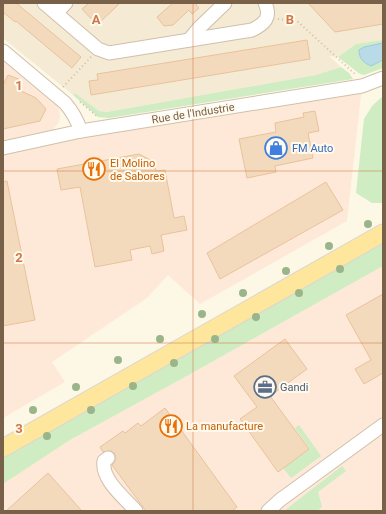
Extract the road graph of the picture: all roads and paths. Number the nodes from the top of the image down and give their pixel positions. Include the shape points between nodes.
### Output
1 (66, 3) edge
2 (224, 3) edge
3 (265, 3) edge
4 (50, 6) edge
5 (268, 18) junction
6 (189, 40) junction
7 (98, 49) junction
8 (3, 51) edge
9 (359, 78) dead end
10 (383, 78) edge
11 (63, 87) dead end
12 (78, 100) dead end
13 (98, 117) dead end
14 (81, 131) junction
15 (3, 148) edge
16 (383, 233) edge
17 (383, 425) edge
18 (3, 448) edge
19 (108, 458) dead end
20 (133, 503) edge
21 (268, 511) edge

1 - 4 street
2 - 6 street
3 - 5 street
4 - 7 street
5 - 6 street via 252,30
5 - 9 path via 297,21
6 - 7 street via 110,53
7 - 11 path
8 - 14 street via 73,111
10 - 14 street, Rue de l'Industrie via 362,86
12 - 13 path
14 - 15 street, Rue de l'Industrie
16 - 18 main road
17 - 21 street
19 - 20 street via 104,461 104,472 122,497

